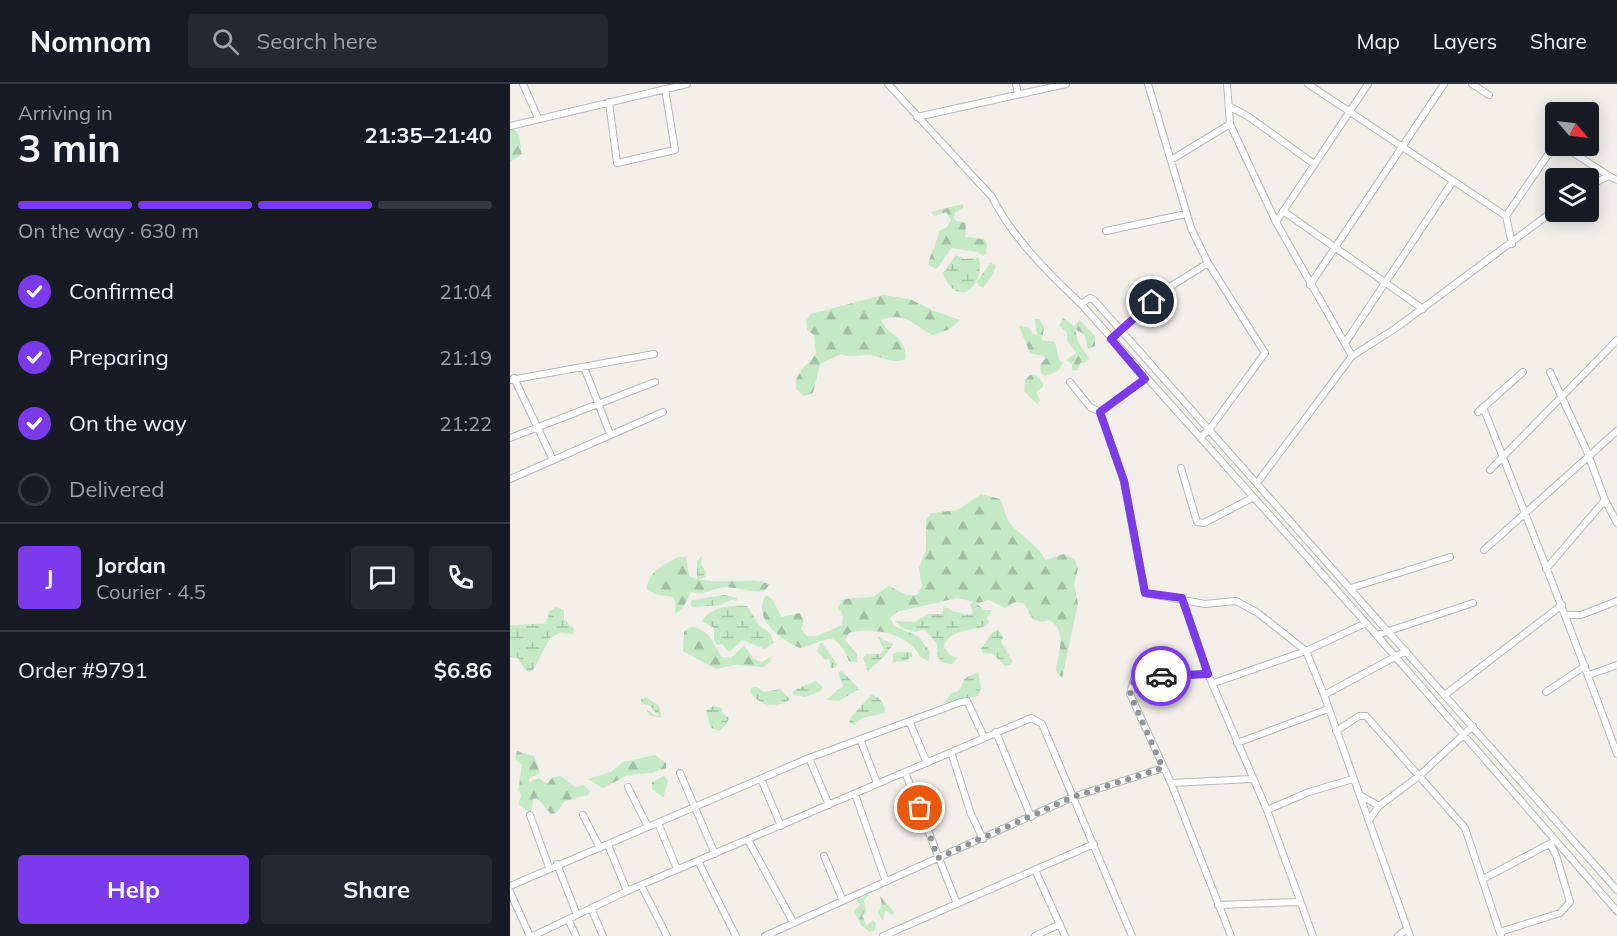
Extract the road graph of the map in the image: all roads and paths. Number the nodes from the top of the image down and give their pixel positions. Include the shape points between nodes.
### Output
1 (523, 84) edge
2 (687, 84) edge
3 (888, 84) edge
4 (1016, 84) edge
5 (1066, 84) edge
6 (1148, 84) edge
7 (1227, 84) edge
8 (1308, 84) edge
9 (1368, 84) edge
10 (1444, 84) edge
11 (1472, 84) edge
12 (670, 87) edge
13 (1018, 94) junction
14 (1489, 95) dead end
15 (609, 102) junction
16 (1228, 106) junction
17 (1350, 112) junction
18 (917, 117) junction
19 (538, 118) junction
20 (1230, 124) junction
21 (510, 126) edge
22 (1402, 147) junction
23 (1547, 156) edge
24 (1578, 156) edge
25 (1171, 160) junction
26 (1314, 164) junction
27 (1609, 176) junction
28 (1617, 180) edge
29 (1453, 181) junction
30 (1599, 181) edge
31 (1283, 211) junction
32 (1186, 214) junction
33 (1506, 216) junction
34 (1545, 218) edge
35 (1276, 222) junction
36 (1106, 231) dead end
37 (1512, 244) junction
38 (1335, 248) junction
39 (1208, 263) junction
40 (1385, 282) junction
41 (1310, 285) junction
42 (1080, 304) junction
43 (1423, 309) junction
44 (1111, 319) junction
45 (1101, 327) junction
46 (1121, 330) junction
47 (1111, 339) junction
48 (1617, 340) edge
49 (1345, 343) junction
50 (654, 354) dead end
51 (1352, 356) junction
52 (584, 367) junction
53 (1523, 372) dead end
54 (1550, 372) dead end
55 (512, 379) edge
56 (1145, 379) junction
57 (655, 382) dead end
58 (1070, 382) dead end
59 (1562, 396) junction
60 (598, 404) junction
61 (663, 412) dead end
62 (1100, 412) junction
63 (538, 427) junction
64 (1209, 430) junction
65 (1617, 431) edge
66 (610, 434) junction
67 (1200, 437) junction
68 (510, 438) edge
69 (1588, 457) junction
70 (553, 459) junction
71 (1504, 459) junction
72 (1236, 460) junction
73 (1181, 468) dead end
74 (1227, 469) junction
75 (1490, 470) dead end
76 (510, 479) edge
77 (1257, 483) junction
78 (1252, 498) junction
79 (1605, 500) junction
80 (1525, 513) junction
81 (1617, 521) edge
82 (1484, 550) dead end
83 (1450, 558) dead end
84 (1546, 569) junction
85 (1351, 588) junction
86 (1182, 598) junction
87 (1617, 601) edge
88 (1473, 603) dead end
89 (1562, 605) junction
90 (1567, 615) junction
91 (1366, 623) junction
92 (1389, 631) junction
93 (1377, 635) junction
94 (1305, 651) junction
95 (1406, 651) junction
96 (1395, 657) junction
97 (1617, 664) edge
98 (1585, 666) junction
99 (1208, 674) junction
100 (1588, 675) junction
101 (1214, 683) junction
102 (1546, 692) dead end
103 (1446, 694) junction
104 (1324, 695) junction
105 (1328, 708) junction
106 (910, 723) junction
107 (1473, 726) junction
108 (1336, 731) junction
109 (1617, 731) edge
110 (996, 732) junction
111 (1610, 734) junction
112 (984, 737) junction
113 (1463, 737) junction
114 (860, 739) junction
115 (1237, 743) junction
116 (951, 752) junction
117 (1617, 754) edge
118 (809, 758) junction
119 (927, 763) junction
120 (1163, 768) junction
121 (905, 772) junction
122 (680, 773) dead end
123 (1419, 776) junction
124 (761, 779) junction
125 (1252, 779) junction
126 (1353, 779) junction
127 (877, 783) junction
128 (1171, 783) junction
129 (628, 787) dead end
130 (855, 794) junction
131 (1360, 795) junction
132 (1073, 797) junction
133 (829, 805) junction
134 (1379, 806) junction
135 (695, 807) junction
136 (1267, 810) junction
137 (530, 815) dead end
138 (583, 815) dead end
139 (1031, 818) junction
140 (1369, 820) junction
141 (658, 823) junction
142 (781, 826) junction
143 (648, 827) junction
144 (982, 839) junction
145 (748, 840) junction
146 (1552, 842) junction
147 (1094, 844) junction
148 (608, 845) junction
149 (600, 848) junction
150 (715, 854) junction
151 (824, 856) dead end
152 (938, 858) junction
153 (698, 861) junction
154 (557, 864) junction
155 (549, 867) junction
156 (677, 869) junction
157 (1035, 870) junction
158 (1483, 879) junction
159 (886, 882) junction
160 (641, 885) junction
161 (510, 886) edge
162 (1617, 890) edge
163 (627, 891) junction
164 (510, 892) edge
165 (843, 901) junction
166 (1299, 902) junction
167 (957, 904) junction
168 (1218, 905) junction
169 (591, 908) junction
170 (1617, 911) edge
171 (577, 915) junction
172 (568, 919) junction
173 (793, 922) junction
174 (1060, 924) junction
175 (1409, 933) edge
176 (1500, 934) edge
177 (531, 936) edge
178 (576, 936) edge
179 (603, 936) edge
180 (667, 936) edge
181 (736, 936) edge
182 (765, 936) edge
183 (882, 936) edge
184 (1035, 936) edge
185 (1065, 936) edge
186 (1132, 936) edge
187 (1230, 936) edge
188 (1313, 936) edge
189 (1398, 936) edge

1 - 19 street
2 - 12 street
3 - 18 street
4 - 13 street
5 - 13 street
6 - 25 street
7 - 16 street
8 - 17 street
9 - 17 street
10 - 22 street
11 - 14 street
12 - 15 street
12 - 15 street via 675,150 616,163
13 - 18 street
15 - 19 street
16 - 20 street
16 - 26 street
17 - 22 street
17 - 26 street
18 - 42 street via 992,198 1054,279
19 - 21 street
20 - 25 street
20 - 35 street
22 - 29 street
22 - 38 street
23 - 33 street
24 - 27 street
25 - 32 street
26 - 31 street
27 - 28 street
27 - 30 street
29 - 33 street
29 - 40 street
31 - 35 street
31 - 38 street
32 - 36 street
32 - 39 street
33 - 37 street
34 - 37 street
35 - 41 street
37 - 43 street
38 - 40 street
38 - 41 street
39 - 46 street via 1168,288
39 - 64 street via 1265,353
40 - 43 street
40 - 49 street
41 - 49 street
42 - 44 street via 1092,298
42 - 45 street
43 - 51 street
44 - 45 street
44 - 46 street
45 - 47 street
46 - 47 street
46 - 64 street
47 - 56 street
48 - 59 street
49 - 51 street
50 - 52 street
51 - 77 street
52 - 55 street
52 - 60 street
53 - 71 street via 1481,410
54 - 59 street
55 - 63 street
56 - 62 street
56 - 67 street
57 - 60 street
58 - 62 street via 1090,407
59 - 69 street
59 - 71 street
60 - 63 street
60 - 66 street
61 - 66 street
62 - 86 street via 1124,481 1145,593
63 - 68 street
63 - 70 street
64 - 67 street
64 - 72 street
65 - 69 street
66 - 70 street
67 - 74 street
69 - 79 street
69 - 80 street
70 - 76 street
71 - 75 street
71 - 80 street
72 - 74 street
72 - 77 street
73 - 78 street via 1197,522 1204,523
74 - 78 street
77 - 85 street
78 - 91 street
79 - 81 street
79 - 84 street
80 - 82 street
80 - 84 street
83 - 85 street
84 - 89 street
85 - 92 street
86 - 94 street via 1205,604 1236,601 1258,613
86 - 99 street
87 - 90 street via 1581,615
88 - 92 street
89 - 90 street
89 - 103 street
90 - 98 street
91 - 93 street
91 - 94 street
92 - 93 street
92 - 95 street
93 - 96 street
94 - 101 street
94 - 104 street
95 - 96 street
95 - 103 street
96 - 104 street
96 - 113 street
97 - 100 street
98 - 100 street
98 - 102 street
99 - 101 street
99 - 120 street via 1134,680 1130,694
100 - 111 street
101 - 115 street
103 - 107 street
104 - 105 street
105 - 108 street
105 - 115 street
106 - 112 street via 967,702
106 - 114 street
106 - 119 street
107 - 113 street
107 - 162 street
108 - 123 street via 1359,716 1366,716
108 - 126 street
109 - 111 street
110 - 112 street
110 - 132 street via 1025,718 1042,724
110 - 139 street
111 - 117 street
112 - 116 street
113 - 123 street
113 - 146 street
114 - 118 street
114 - 127 street
115 - 125 street
116 - 119 street
116 - 144 street
118 - 124 street
118 - 133 street
119 - 121 street
120 - 128 street
120 - 132 street
121 - 127 street
121 - 152 street
122 - 135 street
123 - 134 street
123 - 158 street via 1465,828
124 - 135 street
124 - 142 street
125 - 128 street
125 - 136 street
126 - 131 street
126 - 136 street
127 - 130 street
128 - 168 street
129 - 143 street
130 - 133 street
130 - 159 street
131 - 134 street
131 - 140 street
132 - 139 street
132 - 147 street
133 - 142 street
134 - 140 street
135 - 141 street
135 - 150 street
136 - 166 street
137 - 155 street
138 - 149 street
139 - 144 street
140 - 175 street
141 - 143 street
141 - 156 street
142 - 145 street
143 - 148 street
144 - 152 street
145 - 150 street
145 - 173 street
146 - 158 street
146 - 170 street
146 - 176 street via 1570,902 1560,913
147 - 157 street
147 - 186 street
148 - 149 street
148 - 163 street
149 - 154 street
150 - 153 street
151 - 165 street
152 - 159 street
152 - 167 street
153 - 156 street
153 - 181 street
154 - 155 street
154 - 171 street
155 - 161 street
156 - 160 street
157 - 167 street
157 - 174 street
158 - 176 street
159 - 165 street
160 - 163 street
160 - 180 street
163 - 169 street
164 - 177 street
165 - 173 street
166 - 168 street
166 - 188 street
167 - 183 street
168 - 187 street
169 - 171 street
169 - 179 street
171 - 172 street
172 - 177 street
172 - 178 street
173 - 182 street
174 - 184 street
174 - 185 street
175 - 189 street

